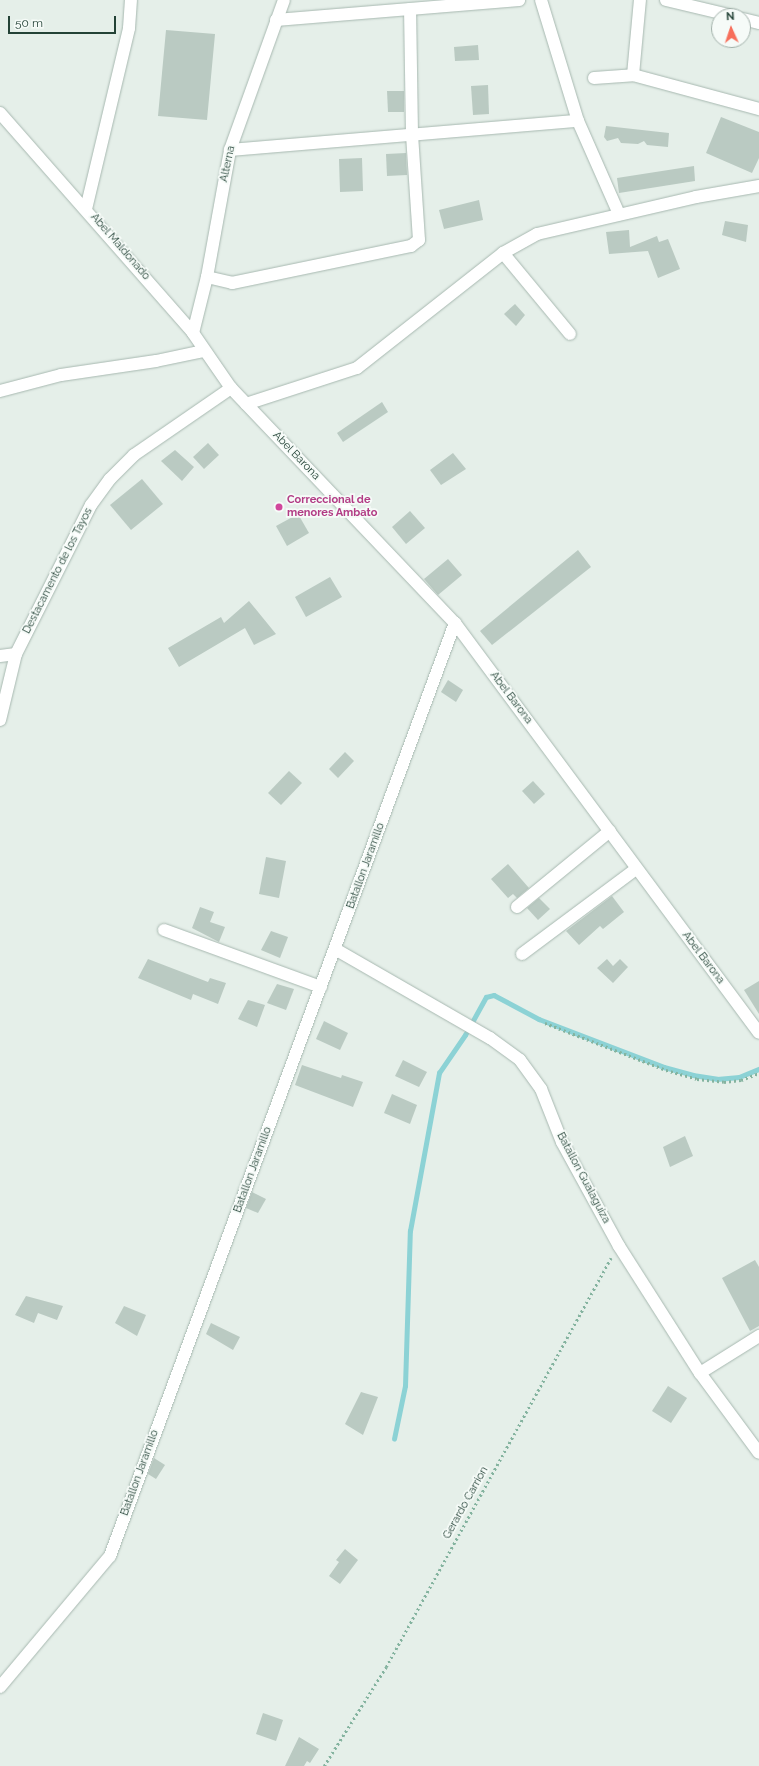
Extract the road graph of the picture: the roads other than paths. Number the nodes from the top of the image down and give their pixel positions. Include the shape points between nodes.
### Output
1 (131, 0) edge
2 (284, 0) edge
3 (519, 0) edge
4 (541, 0) edge
5 (640, 0) edge
6 (666, 0) edge
7 (410, 9) junction
8 (711, 11) edge
9 (276, 20) junction
10 (633, 75) junction
11 (594, 78) dead end
12 (759, 109) edge
13 (0, 112) edge
14 (578, 121) junction
15 (412, 134) junction
16 (230, 150) junction
17 (759, 186) edge
18 (86, 209) junction
19 (619, 214) junction
20 (503, 253) junction
21 (207, 278) junction
22 (193, 333) junction
23 (570, 334) dead end
24 (203, 351) junction
25 (231, 388) junction
26 (0, 391) edge
27 (246, 404) junction
28 (455, 623) junction
29 (16, 654) junction
30 (0, 656) edge
31 (0, 720) edge
32 (610, 831) junction
33 (636, 869) junction
34 (517, 907) dead end
35 (164, 930) dead end
36 (335, 949) junction
37 (522, 954) dead end
38 (321, 987) junction
39 (759, 1033) edge
40 (759, 1336) edge
41 (700, 1373) junction
42 (759, 1453) edge
43 (0, 1687) edge

1 - 18 street via 129,28
2 - 9 street, Alterna
3 - 7 street
4 - 14 street
5 - 10 street
6 - 8 street
7 - 9 street
7 - 15 street
9 - 16 street, Alterna
10 - 11 street
10 - 12 street
13 - 18 street, Abel Maldonado
14 - 15 street
14 - 19 street
15 - 16 street
15 - 21 street via 419,240 411,246 232,283
16 - 21 street, Alterna
17 - 19 street
18 - 22 street, Abel Maldonado
19 - 20 street via 537,234
20 - 23 street
20 - 27 street via 357,368
21 - 22 street, Alterna
22 - 24 street, Abel Maldonado
24 - 25 street, Abel Maldonado
24 - 26 street via 156,361 61,375
25 - 27 street, Abel Barona
25 - 29 street, Destacamento de los Tayos via 134,455 110,479 77,530
27 - 28 street, Abel Barona
28 - 32 street, Abel Barona
28 - 36 street, Batallon Jaramillo
29 - 30 street
29 - 31 street, Destacamento de los Tayos
32 - 33 street, Abel Barona
32 - 34 street
33 - 37 street
33 - 39 street, Abel Barona
35 - 38 street
36 - 38 street, Batallon Jaramillo
36 - 41 street, Batallon Gualaguiza via 490,1038 520,1060 541,1089 562,1142 619,1246
38 - 43 street, Batallon Jaramillo via 110,1556
40 - 41 street
41 - 42 street, Batallon Gualaguiza

